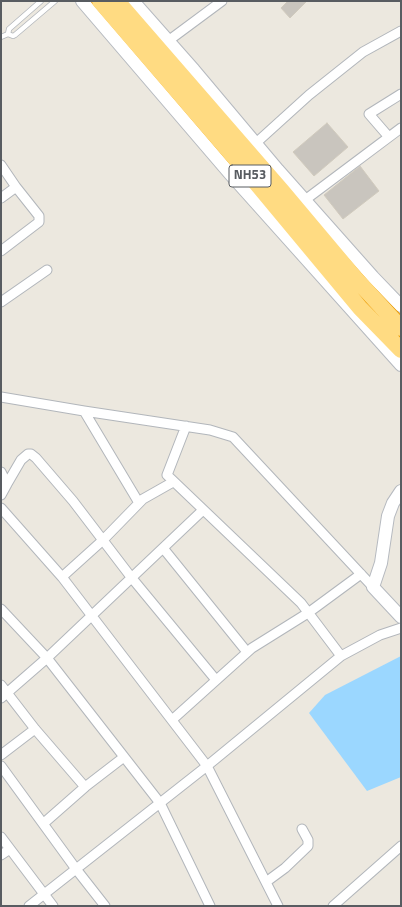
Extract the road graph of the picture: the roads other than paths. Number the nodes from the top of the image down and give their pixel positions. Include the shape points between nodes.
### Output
1 (41, 1) edge
2 (55, 1) edge
3 (82, 1) edge
4 (100, 1) edge
5 (117, 1) edge
6 (133, 1) edge
7 (222, 1) edge
8 (401, 31) edge
9 (8, 34) junction
10 (1, 37) edge
11 (168, 41) junction
12 (401, 94) edge
13 (401, 128) edge
14 (388, 136) junction
15 (256, 143) junction
16 (1, 165) edge
17 (16, 187) junction
18 (1, 198) edge
19 (305, 200) junction
20 (1, 251) edge
21 (47, 270) dead end
22 (1, 302) edge
23 (401, 306) edge
24 (401, 328) edge
25 (401, 350) edge
26 (401, 365) edge
27 (1, 397) edge
28 (84, 411) junction
29 (186, 426) junction
30 (1, 472) edge
31 (173, 482) junction
32 (7, 484) junction
33 (401, 491) edge
34 (1, 495) edge
35 (139, 502) junction
36 (1, 508) edge
37 (203, 510) junction
38 (103, 540) junction
39 (163, 548) junction
40 (361, 574) junction
41 (62, 577) junction
42 (132, 577) junction
43 (373, 587) junction
44 (1, 609) edge
45 (308, 613) junction
46 (92, 616) junction
47 (401, 617) edge
48 (401, 628) edge
49 (247, 652) junction
50 (341, 656) junction
51 (47, 658) junction
52 (216, 680) junction
53 (1, 685) edge
54 (4, 696) edge
55 (172, 720) junction
56 (35, 729) junction
57 (1, 755) edge
58 (124, 757) junction
59 (1, 766) edge
60 (208, 766) junction
61 (85, 787) junction
62 (160, 803) junction
63 (44, 823) junction
64 (302, 829) dead end
65 (1, 837) edge
66 (401, 846) edge
67 (10, 850) junction
68 (1, 855) edge
69 (76, 869) junction
70 (266, 882) junction
71 (44, 894) junction
72 (29, 906) edge
73 (53, 906) edge
74 (105, 906) edge
75 (210, 906) edge
76 (278, 906) edge
77 (333, 906) edge

1 - 9 lane via 10,27
2 - 9 lane via 15,35
3 - 26 street via 231,175
4 - 25 highway, NH53 via 360,308
5 - 24 highway, NH53
6 - 11 street
7 - 11 street
8 - 15 street via 363,52 309,95
9 - 10 lane
11 - 15 street
12 - 14 street via 369,114
13 - 14 street
14 - 19 street
15 - 19 street
16 - 17 street
17 - 18 street
17 - 20 street via 39,216 40,222
19 - 23 street
21 - 22 street
27 - 28 street
28 - 29 street
28 - 35 street
29 - 31 street via 167,475
29 - 40 street via 233,437
30 - 32 street
31 - 35 street
31 - 37 street
32 - 34 street
32 - 38 street via 21,460 31,454 73,501
33 - 43 street via 388,516 381,563
35 - 38 street
36 - 41 street
37 - 39 street
37 - 45 street via 301,603
38 - 41 street
38 - 42 street
39 - 42 street
39 - 49 street
40 - 43 street
40 - 45 street
41 - 46 street
42 - 46 street
42 - 52 street
43 - 47 street
44 - 51 street
45 - 49 street
45 - 50 street
46 - 51 street
46 - 55 street
48 - 50 street via 380,635
49 - 52 street
50 - 60 street
51 - 54 street
51 - 58 street
52 - 55 street
53 - 54 street
54 - 56 street
55 - 60 street
56 - 57 street
56 - 61 street
58 - 61 street
58 - 62 street
59 - 63 street
60 - 62 street
60 - 70 street
61 - 63 street
62 - 69 street
62 - 75 street
63 - 69 street
64 - 70 street via 308,846
65 - 67 street
66 - 77 street
67 - 68 street
67 - 71 street
69 - 71 street
69 - 74 street
70 - 76 street
71 - 72 street
71 - 73 street

